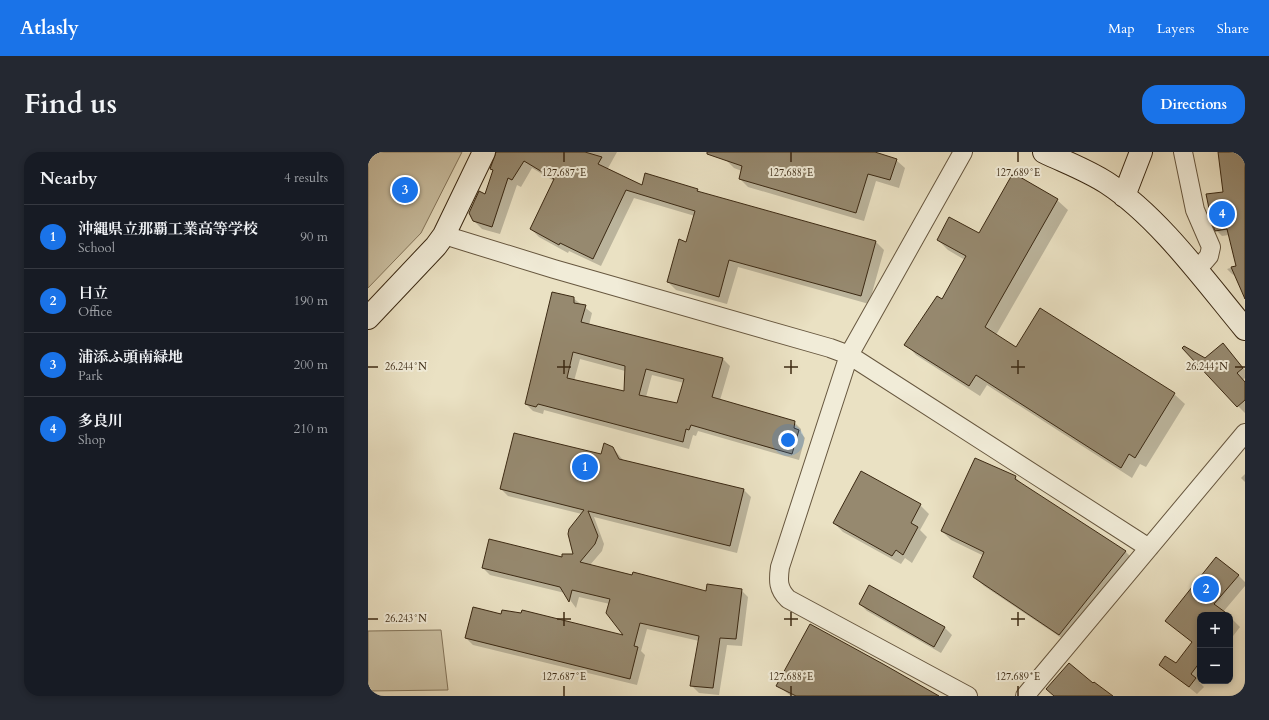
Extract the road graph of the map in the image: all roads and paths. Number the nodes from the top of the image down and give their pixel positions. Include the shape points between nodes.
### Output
1 (484, 152) edge
2 (963, 152) edge
3 (1044, 152) edge
4 (1141, 152) edge
5 (1183, 152) edge
6 (1124, 196) junction
7 (444, 235) junction
8 (1197, 270) junction
9 (368, 318) edge
10 (1245, 329) edge
11 (849, 355) junction
12 (1245, 433) edge
13 (1149, 548) junction
14 (968, 696) edge
15 (1025, 696) edge

1 - 7 street
2 - 11 street
3 - 6 street via 1095,176
4 - 6 street
5 - 8 street via 1195,210 1211,247 1209,256
6 - 8 street
7 - 9 street
7 - 11 street
8 - 10 street
11 - 13 street
11 - 14 street via 780,567 778,581 782,593 788,599
12 - 13 street
13 - 15 street

